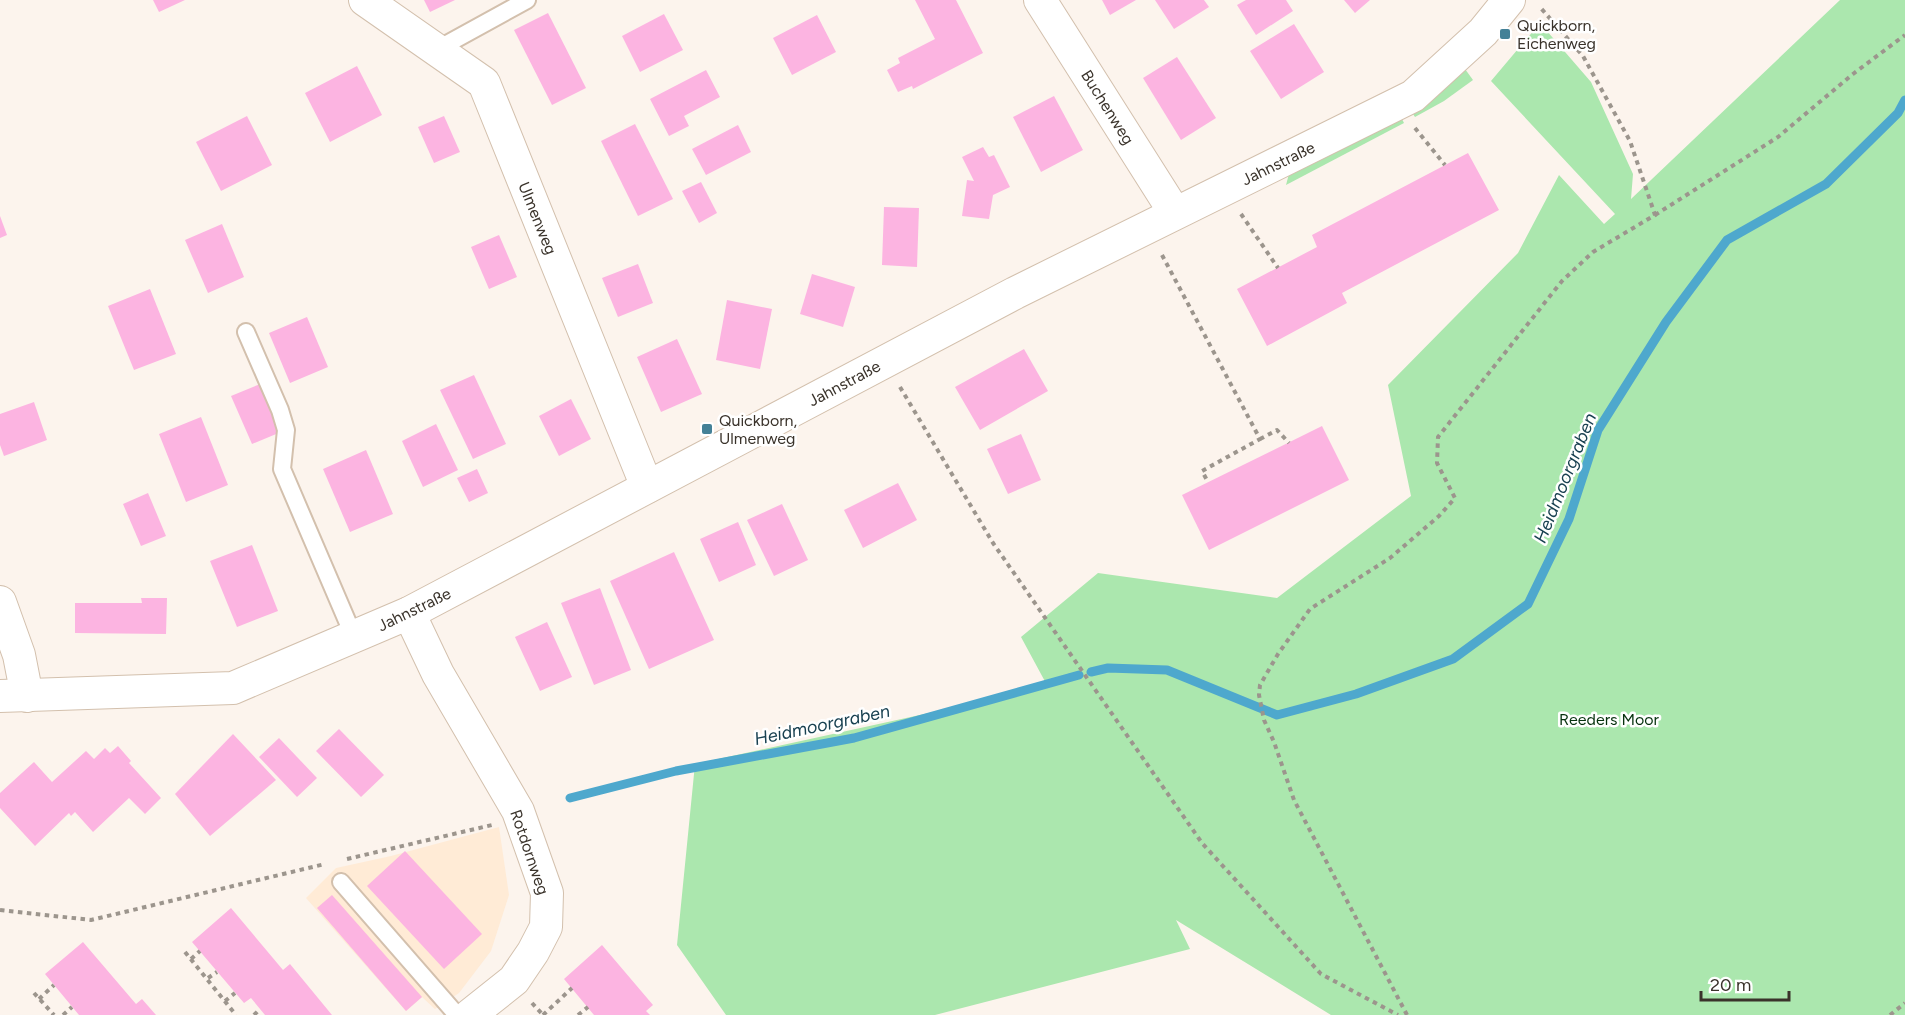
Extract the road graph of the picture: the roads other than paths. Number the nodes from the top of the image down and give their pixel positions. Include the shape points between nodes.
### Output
1 (365, 0) edge
2 (527, 0) edge
3 (1040, 0) edge
4 (1509, 0) edge
5 (436, 50) junction
6 (1175, 213) junction
7 (246, 332) dead end
8 (647, 487) junction
9 (0, 602) edge
10 (409, 613) junction
11 (354, 636) junction
12 (13, 696) edge
13 (341, 882) dead end
14 (457, 1015) edge
15 (470, 1015) edge

1 - 5 street, Ulmenweg
2 - 5 lane
3 - 6 street, Buchenweg
4 - 6 street, Jahnstraße via 1483,32 1413,96
5 - 8 street, Ulmenweg via 484,83
6 - 8 street, Jahnstraße
7 - 11 lane via 286,430 282,469
8 - 10 street, Jahnstraße
9 - 12 street via 19,655
10 - 11 street, Jahnstraße
10 - 15 street, Rotdornweg via 438,674 521,817 547,893 546,927 533,952 514,980
11 - 12 street, Jahnstraße via 233,687
13 - 14 lane via 386,945

